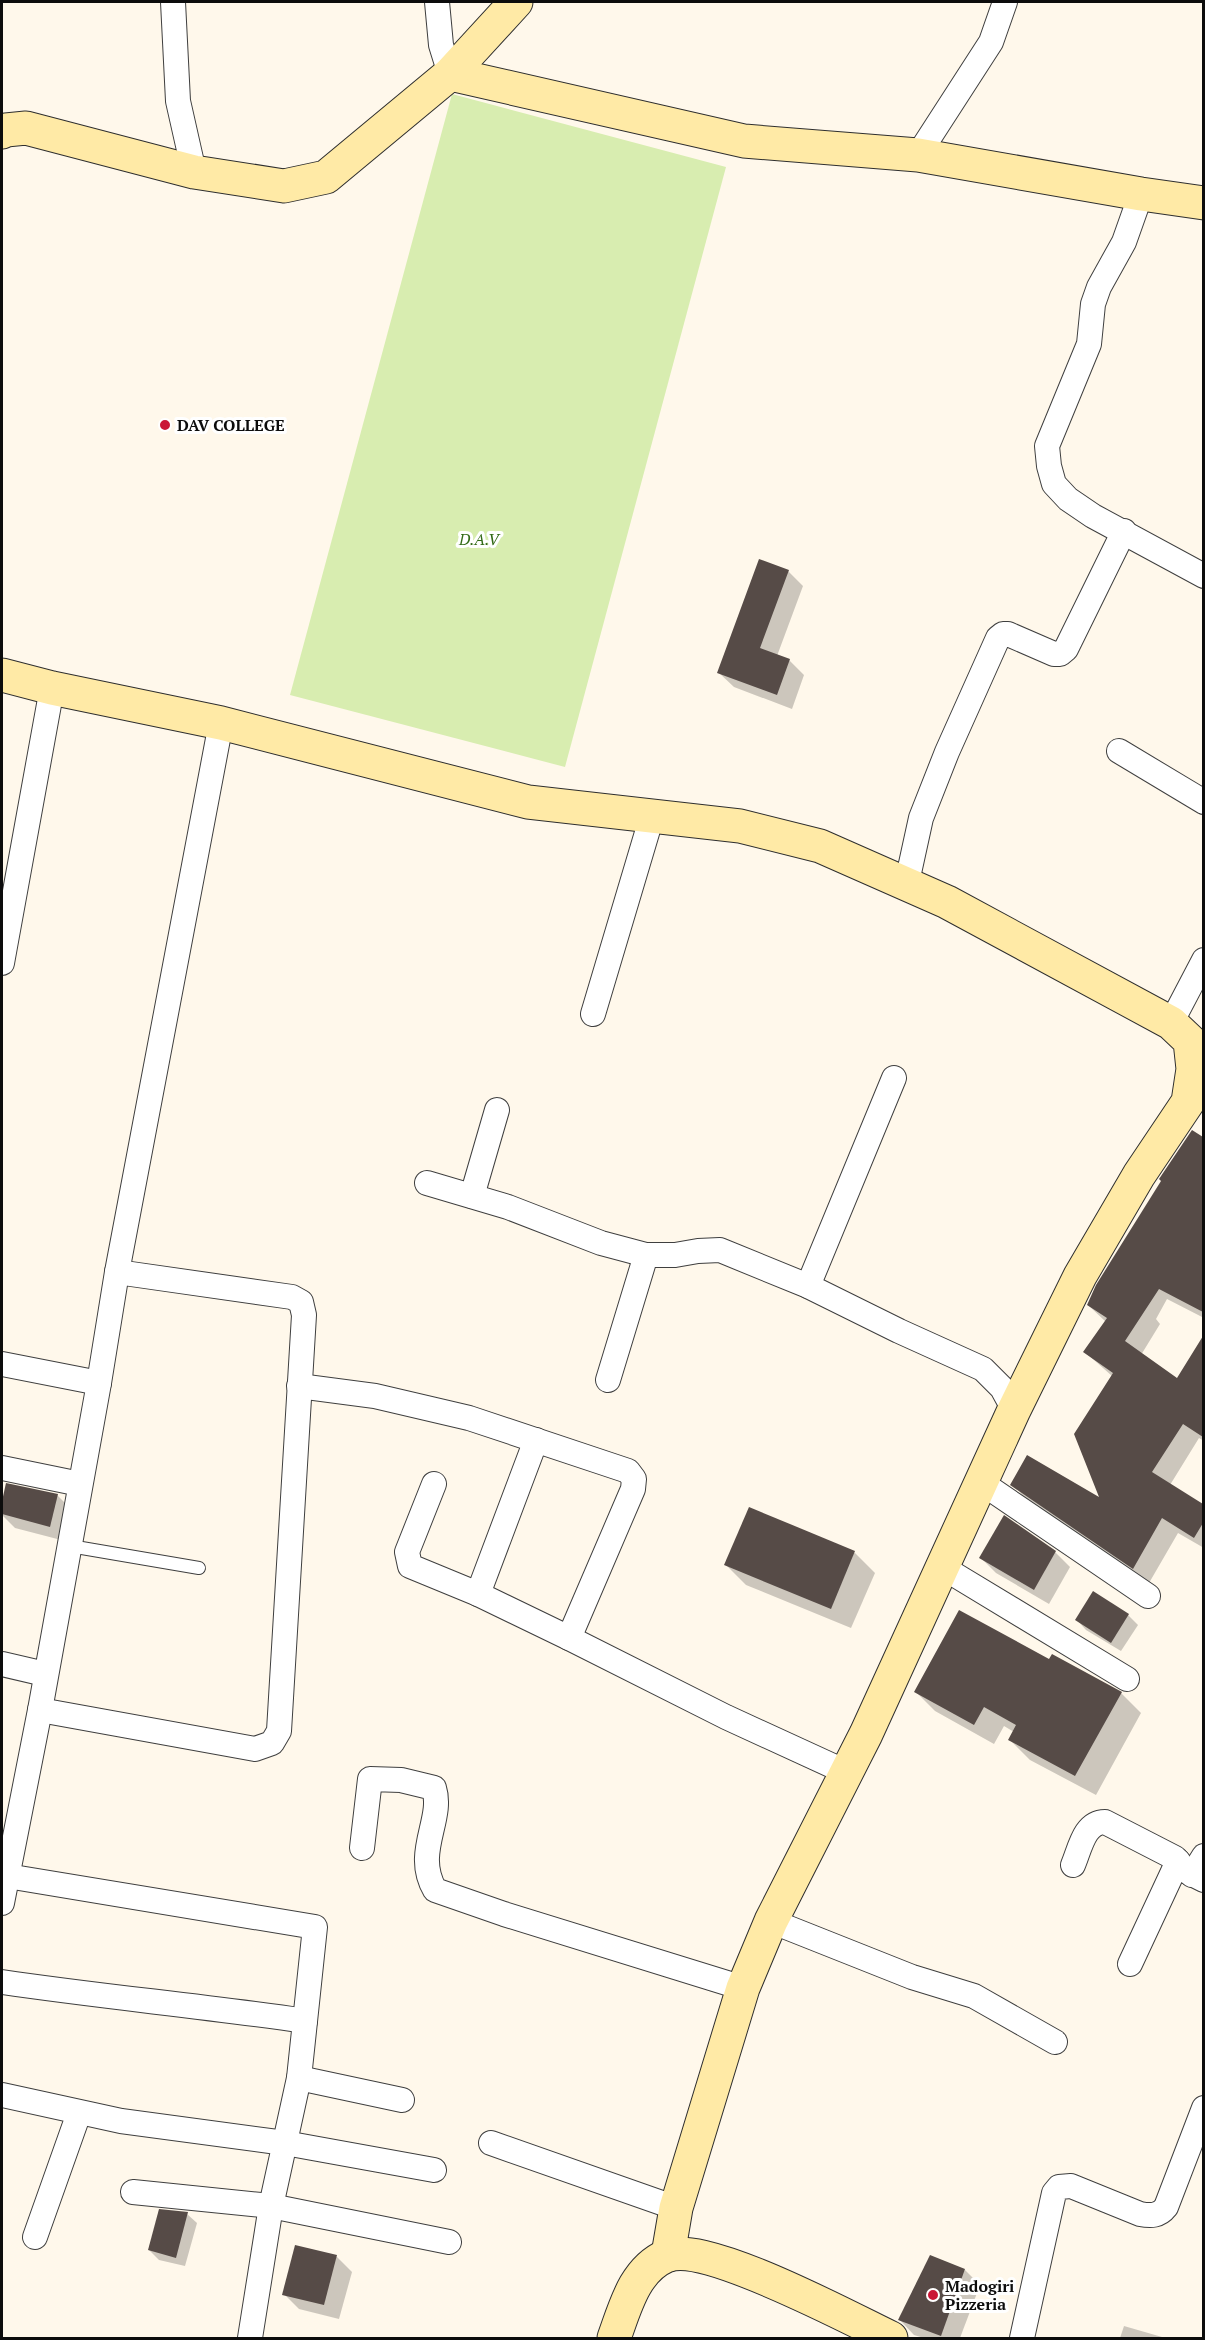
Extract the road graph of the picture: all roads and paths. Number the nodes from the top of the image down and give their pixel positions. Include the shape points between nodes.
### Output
1 (173, 2) edge
2 (437, 2) edge
3 (516, 2) edge
4 (1005, 2) edge
5 (450, 74) junction
6 (3, 130) edge
7 (918, 156) junction
8 (194, 172) junction
9 (1141, 194) junction
10 (1203, 203) edge
11 (1124, 531) junction
12 (1203, 576) edge
13 (2, 675) edge
14 (52, 688) junction
15 (221, 723) junction
16 (1119, 751) dead end
17 (1203, 802) edge
18 (652, 816) junction
19 (907, 882) junction
20 (1203, 960) edge
21 (2, 963) edge
22 (593, 1014) dead end
23 (1170, 1023) junction
24 (894, 1078) dead end
25 (1196, 1106) edge
26 (497, 1110) dead end
27 (428, 1184) dead end
28 (472, 1196) junction
29 (646, 1255) junction
30 (117, 1272) junction
31 (808, 1286) junction
32 (2, 1364) edge
33 (608, 1380) dead end
34 (99, 1383) junction
35 (299, 1386) junction
36 (1014, 1410) junction
37 (536, 1440) junction
38 (2, 1468) edge
39 (982, 1483) junction
40 (80, 1484) junction
41 (434, 1484) dead end
42 (70, 1546) junction
43 (942, 1567) junction
44 (199, 1568) dead end
45 (478, 1594) junction
46 (1148, 1596) dead end
47 (569, 1638) junction
48 (2, 1664) edge
49 (45, 1674) junction
50 (1127, 1678) dead end
51 (40, 1710) junction
52 (848, 1773) junction
53 (362, 1848) dead end
54 (1073, 1865) dead end
55 (1194, 1868) edge
56 (7, 1876) junction
57 (2, 1903) edge
58 (771, 1921) junction
59 (1130, 1964) dead end
60 (2, 1982) edge
61 (744, 1988) junction
62 (305, 2021) junction
63 (1055, 2042) dead end
64 (299, 2078) junction
65 (2, 2096) edge
66 (402, 2100) dead end
67 (1203, 2108) edge
68 (79, 2113) junction
69 (491, 2143) dead end
70 (285, 2144) junction
71 (434, 2170) dead end
72 (133, 2192) dead end
73 (271, 2206) junction
74 (676, 2208) junction
75 (35, 2237) dead end
76 (448, 2242) dead end
77 (668, 2255) junction
78 (250, 2338) edge
79 (614, 2338) edge
80 (891, 2338) edge
81 (1022, 2338) edge

1 - 8 street via 178,101
2 - 5 street via 441,45
3 - 5 street
4 - 7 street via 991,42
5 - 7 street via 744,141
5 - 8 street via 326,177 284,186
6 - 8 street via 26,128
7 - 9 street
9 - 10 street
9 - 11 street via 1124,242 1099,287 1086,353 1047,446 1054,484 1084,510
11 - 12 street
11 - 19 street via 1066,649 1054,654 1008,634 998,638 921,818
13 - 14 street
14 - 15 street
14 - 21 street
15 - 18 street via 528,802
15 - 30 street
16 - 17 street
18 - 19 street via 740,826 820,846
18 - 22 street
19 - 23 street
20 - 23 street
23 - 25 street via 1190,1041
24 - 31 street
25 - 36 street via 1139,1175 1080,1276
26 - 28 street
27 - 28 street
28 - 29 street via 601,1243
29 - 31 street via 720,1250
29 - 33 street
30 - 34 street
30 - 35 street via 292,1297 301,1302 304,1314
31 - 36 street via 982,1370 1002,1388
32 - 34 street
34 - 40 street
35 - 37 street via 375,1396
35 - 51 street via 279,1731 272,1743 255,1749
36 - 39 street
37 - 45 street
37 - 47 street via 628,1471 634,1479
38 - 40 street
39 - 43 street
39 - 46 street
40 - 42 street
41 - 45 street via 406,1560 410,1566
42 - 44 lane
42 - 49 street
43 - 50 street
43 - 52 street
45 - 47 street
47 - 52 street via 726,1718
48 - 49 street
49 - 51 street
51 - 56 street
52 - 58 street
53 - 61 street via 370,1779 401,1780 435,1788 427,1876 435,1890
54 - 55 street via 1089,1828 1105,1822
55 - 59 street
56 - 57 street
56 - 62 street via 315,1928
58 - 61 street
58 - 63 street via 912,1977 974,1996
60 - 62 street
61 - 74 street
62 - 64 street
64 - 66 street
64 - 70 street
65 - 68 street
67 - 81 street via 1161,2213 1140,2214 1071,2186 1059,2187 1054,2193
68 - 70 street
68 - 75 street
69 - 74 street
70 - 71 street
70 - 73 street
72 - 73 street
73 - 76 street
73 - 78 street
74 - 77 street
77 - 79 street via 640,2277
77 - 80 street via 694,2255 750,2271

